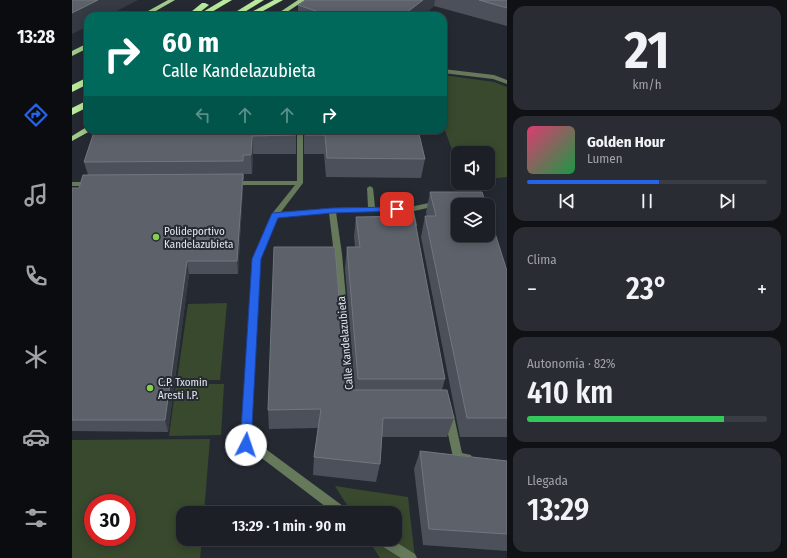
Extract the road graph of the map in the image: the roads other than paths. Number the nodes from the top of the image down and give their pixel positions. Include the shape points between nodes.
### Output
1 (172, 0) edge
2 (213, 0) edge
3 (228, 0) edge
4 (260, 0) edge
5 (279, 0) edge
6 (302, 0) edge
7 (150, 12) edge
8 (196, 12) edge
9 (207, 12) edge
10 (240, 12) edge
11 (256, 12) edge
12 (283, 12) edge
13 (84, 47) edge
14 (72, 54) edge
15 (447, 72) edge
16 (84, 82) edge
17 (507, 82) edge
18 (72, 89) edge
19 (84, 105) edge
20 (72, 112) edge
21 (84, 132) edge
22 (300, 134) edge
23 (72, 139) edge
24 (221, 183) edge
25 (300, 183) junction
26 (72, 184) edge
27 (96, 184) edge
28 (370, 188) dead end
29 (446, 201) edge
30 (410, 209) junction
31 (332, 210) junction
32 (372, 210) junction
33 (275, 215) junction
34 (414, 232) edge
35 (358, 404) edge
36 (446, 404) edge
37 (479, 459) edge
38 (333, 506) edge
39 (392, 546) edge
40 (411, 558) edge

1 - 7 main road
2 - 8 highway
3 - 9 highway
4 - 10 highway
5 - 11 highway
6 - 12 main road
13 - 14 main road
15 - 17 street
16 - 18 highway
19 - 20 highway
21 - 23 main road
22 - 25 street
24 - 25 street
25 - 33 street
26 - 27 street
28 - 32 street
29 - 30 street
30 - 32 street
30 - 34 street
31 - 32 street
31 - 33 street
31 - 35 street, Calle Kandelazubieta via 350,404
33 - 38 street via 256,259 246,445 259,450
36 - 37 street via 458,457
39 - 40 street

